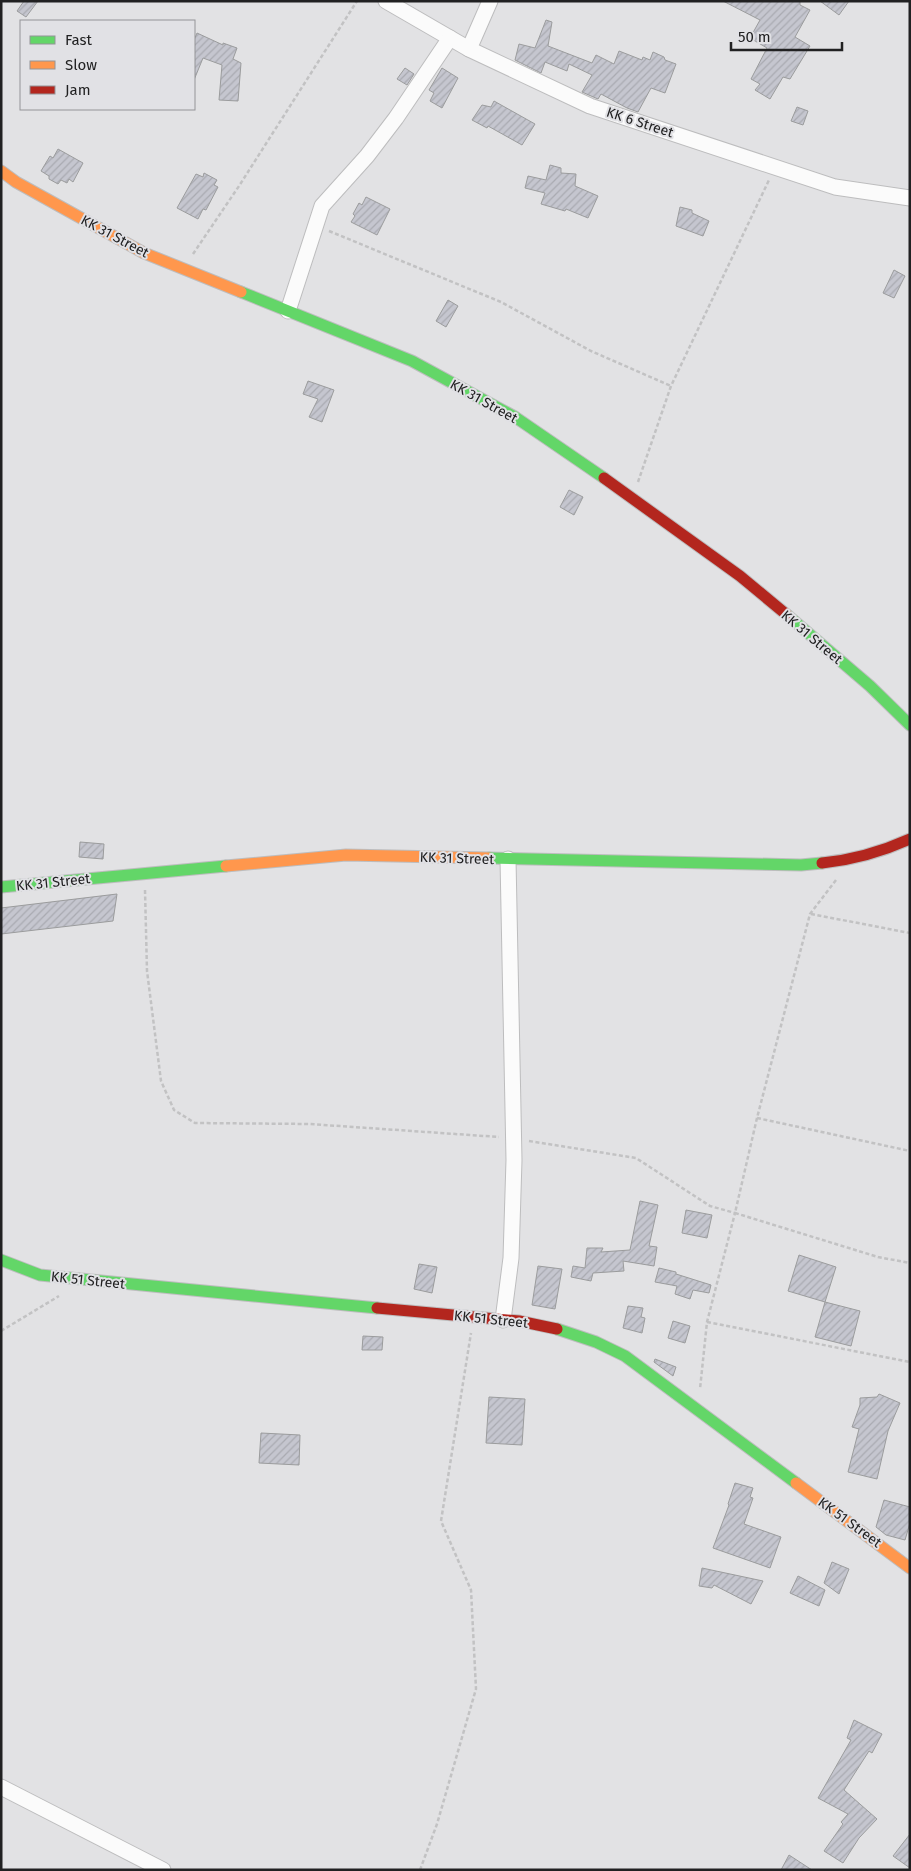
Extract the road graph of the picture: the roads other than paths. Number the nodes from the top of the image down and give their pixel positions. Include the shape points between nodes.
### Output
1 (386, 1) edge
2 (490, 1) edge
3 (450, 38) junction
4 (469, 49) junction
5 (1, 172) edge
6 (910, 198) edge
7 (288, 310) junction
8 (910, 724) edge
9 (910, 839) edge
10 (508, 859) junction
11 (1, 887) edge
12 (1, 1260) edge
13 (503, 1320) junction
14 (910, 1568) edge
15 (1, 1787) edge
16 (163, 1870) edge

1 - 3 street, KK 6 Street
2 - 4 street
3 - 4 street, KK 6 Street
3 - 7 street via 396,118 322,206
4 - 6 street, KK 6 Street via 590,106 835,187
5 - 7 street, KK 31 Street via 144,253
7 - 8 street, KK 31 Street via 412,361 514,417 569,453 740,576
9 - 10 street, KK 31 Street via 851,860 801,865
10 - 11 street, KK 31 Street via 346,855
10 - 13 street via 514,1138 511,1258
12 - 13 street, KK 51 Street via 40,1275
13 - 14 street, KK 51 Street via 520,1320 562,1330 624,1356
15 - 16 street

